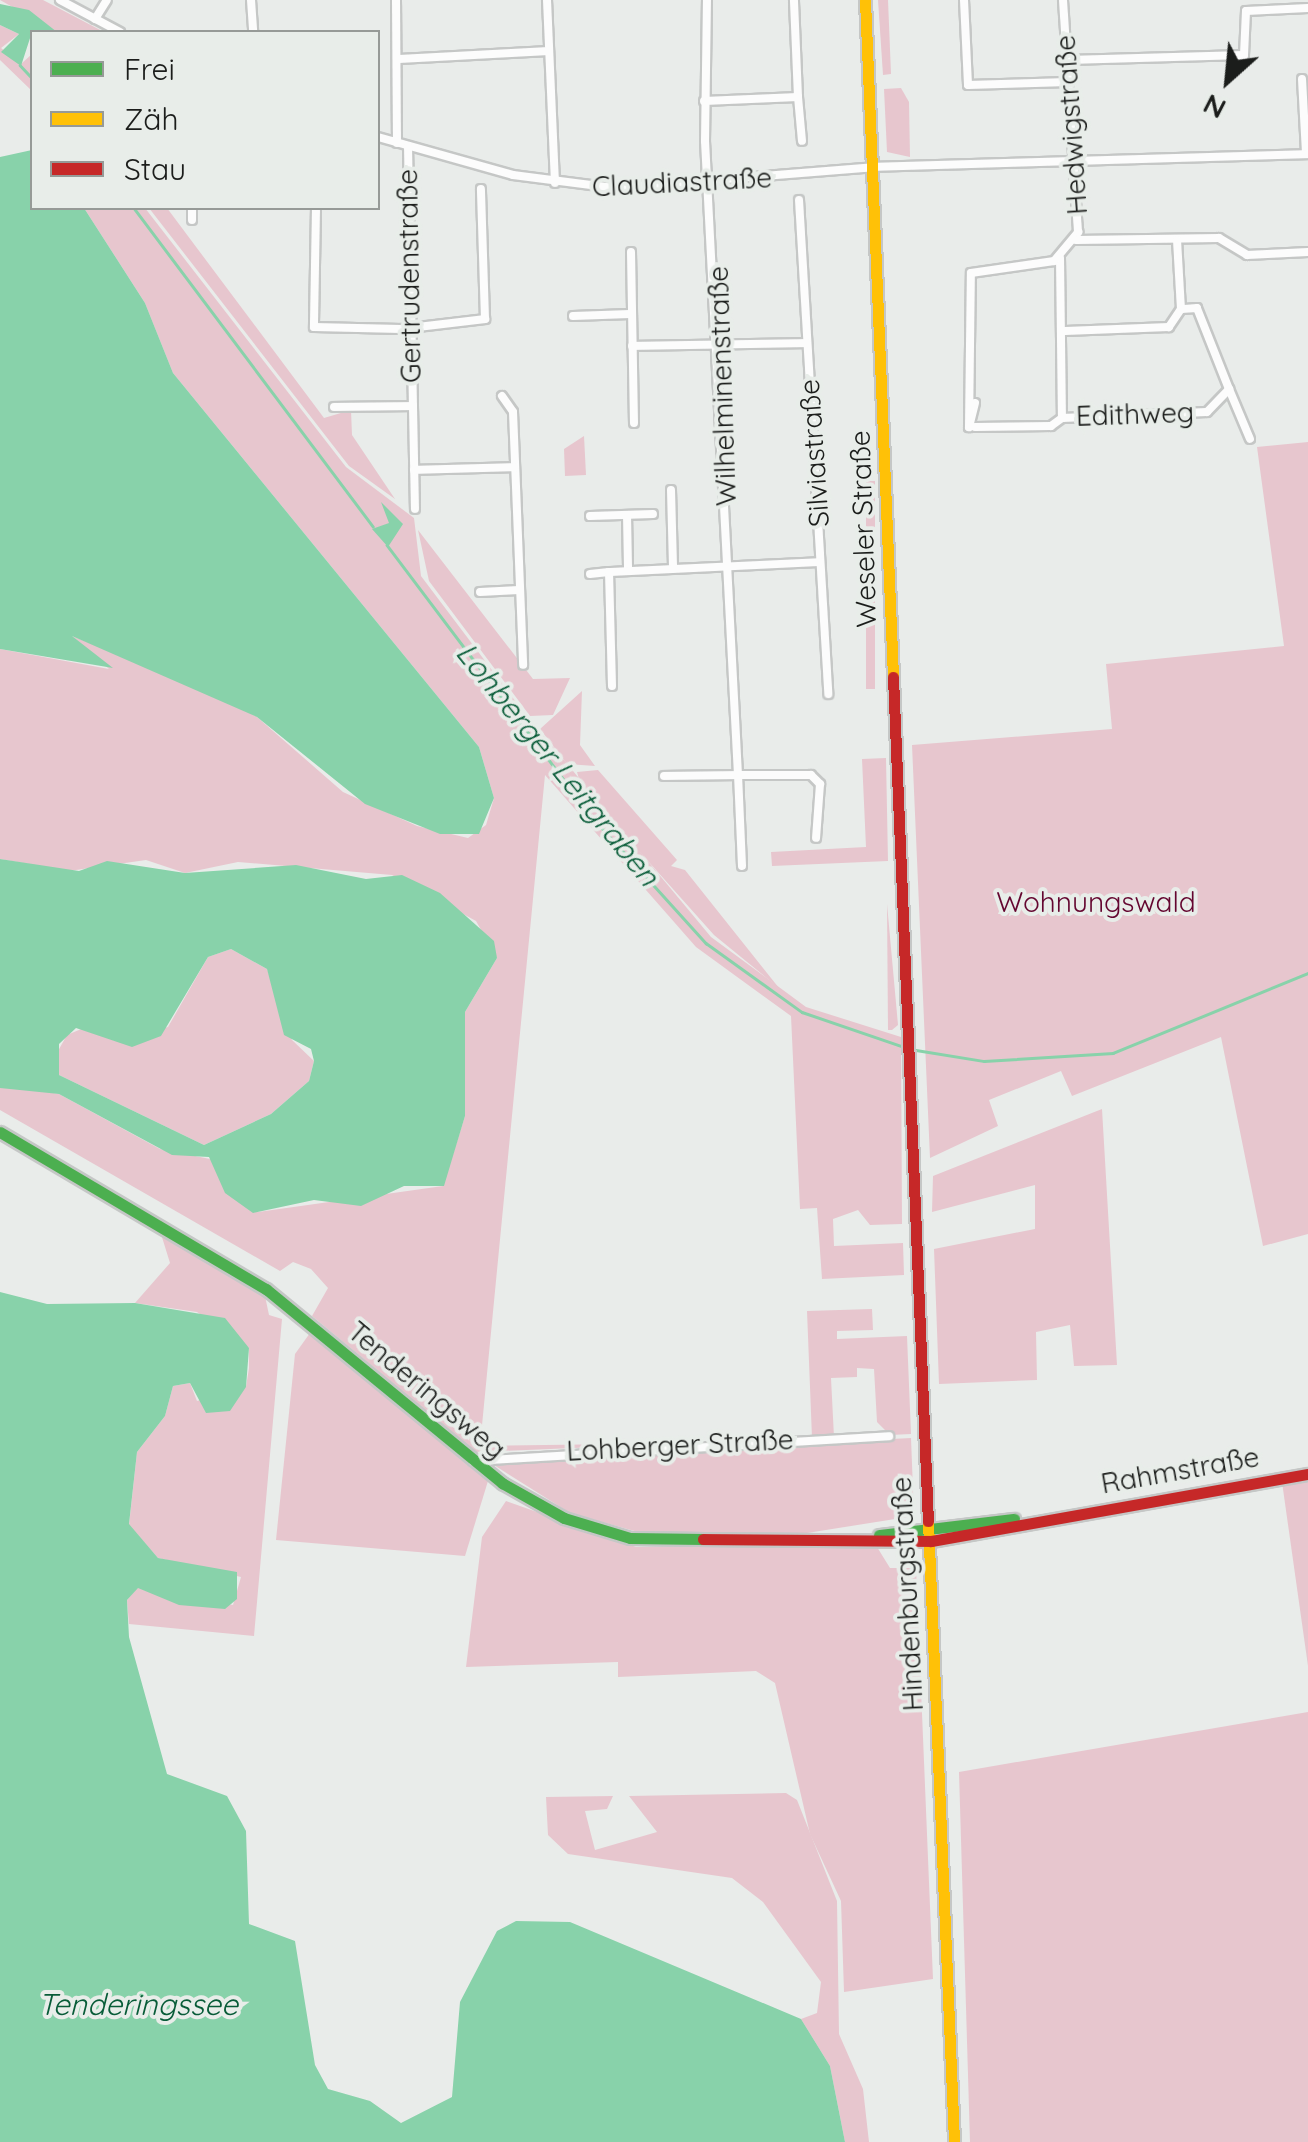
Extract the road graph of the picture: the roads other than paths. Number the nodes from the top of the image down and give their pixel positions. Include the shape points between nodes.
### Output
1 (60, 0) edge
2 (107, 0) edge
3 (252, 0) edge
4 (396, 0) edge
5 (548, 0) edge
6 (707, 0) edge
7 (794, 0) edge
8 (865, 0) edge
9 (964, 0) edge
10 (1063, 0) edge
11 (1308, 8) edge
12 (95, 20) junction
13 (116, 30) edge
14 (252, 30) edge
15 (549, 51) junction
16 (398, 59) junction
17 (1068, 60) junction
18 (1302, 79) dead end
19 (1068, 82) junction
20 (798, 97) junction
21 (704, 101) junction
22 (380, 138) edge
23 (802, 141) dead end
24 (397, 143) junction
25 (408, 146) junction
26 (1307, 154) edge
27 (1074, 160) junction
28 (873, 167) junction
29 (714, 182) junction
30 (555, 183) junction
31 (481, 189) dead end
32 (798, 200) dead end
33 (192, 210) edge
34 (316, 210) edge
35 (192, 220) dead end
36 (1076, 240) junction
37 (1177, 240) junction
38 (631, 252) dead end
39 (1308, 252) edge
40 (1060, 258) junction
41 (1181, 309) junction
42 (630, 314) junction
43 (573, 316) dead end
44 (410, 323) junction
45 (1065, 331) junction
46 (807, 344) junction
47 (632, 346) junction
48 (720, 346) junction
49 (1229, 388) junction
50 (502, 396) dead end
51 (412, 406) junction
52 (334, 408) dead end
53 (1062, 418) junction
54 (634, 423) dead end
55 (1250, 439) dead end
56 (515, 467) junction
57 (414, 470) junction
58 (672, 490) dead end
59 (415, 509) dead end
60 (653, 514) dead end
61 (590, 516) dead end
62 (627, 516) junction
63 (820, 562) junction
64 (728, 563) junction
65 (673, 566) junction
66 (628, 568) junction
67 (609, 572) junction
68 (590, 574) dead end
69 (520, 590) junction
70 (480, 592) dead end
71 (524, 665) dead end
72 (612, 686) dead end
73 (828, 694) dead end
74 (738, 775) junction
75 (664, 776) dead end
76 (816, 838) dead end
77 (742, 866) dead end
78 (910, 1056) joint
79 (0, 1132) edge
80 (889, 1436) dead end
81 (473, 1460) junction
82 (1308, 1474) edge
83 (1060, 1516) junction
84 (930, 1526) junction
85 (870, 1537) junction
86 (931, 1540) junction
87 (955, 2138) edge

1 - 12 street
2 - 12 street
3 - 14 street
4 - 16 street, Gertrudenstraße
5 - 15 street
6 - 21 street, Wilhelminenstraße
7 - 20 street
8 - 28 main road, Weseler Straße
9 - 19 street via 968,85
10 - 17 street, Hedwigstraße
11 - 17 street via 1246,11 1244,55
12 - 13 street
15 - 16 street
15 - 30 street
16 - 24 street, Gertrudenstraße
17 - 19 street, Hedwigstraße
18 - 26 street
19 - 27 street, Hedwigstraße
20 - 21 street
20 - 23 street
21 - 29 street, Wilhelminenstraße
22 - 24 street, Claudiastraße
24 - 25 street, Claudiastraße
25 - 30 street, Claudiastraße
25 - 44 street, Gertrudenstraße
26 - 27 street, Claudiastraße
27 - 28 street, Claudiastraße
27 - 36 street, Hedwigstraße
28 - 29 street, Claudiastraße
28 - 78 main road, Weseler Straße
29 - 30 street, Claudiastraße
29 - 48 street, Wilhelminenstraße
31 - 44 street via 484,319
32 - 46 street, Silviastraße
33 - 35 street
34 - 44 street via 314,327 324,334
36 - 37 street
36 - 40 street, Hedwigstraße
37 - 39 street via 1219,238 1247,256
37 - 41 street
38 - 42 street
40 - 45 street, Edithweg
40 - 53 street via 970,273 975,403 962,419 976,427 1052,426
41 - 45 street via 1169,328
41 - 49 street, Edithweg via 1197,308
42 - 43 street
42 - 47 street
44 - 51 street, Gertrudenstraße
45 - 53 street, Edithweg via 1057,335
46 - 48 street, Silviastraße
46 - 63 street, Silviastraße
47 - 48 street, Silviastraße
47 - 54 street
48 - 64 street, Wilhelminenstraße
49 - 53 street, Edithweg via 1208,412
49 - 55 street, Edithweg
50 - 56 street via 512,412
51 - 52 street, Gertrudenstraße
51 - 57 street, Gertrudenstraße
56 - 57 street
56 - 69 street
57 - 59 street, Gertrudenstraße
58 - 65 street
60 - 62 street
61 - 62 street
62 - 66 street
63 - 64 street, Silviastraße
63 - 73 street, Silviastraße
64 - 65 street, Silviastraße
64 - 74 street, Wilhelminenstraße
65 - 66 street, Silviastraße
66 - 67 street, Silviastraße
67 - 68 street, Silviastraße
67 - 72 street
69 - 70 street
69 - 71 street
74 - 75 street
74 - 76 street via 811,774 820,784
74 - 77 street, Wilhelminenstraße
78 - 84 main road, Hindenburgstraße
79 - 81 main road, Tenderingsweg via 266,1289
80 - 81 street, Lohberger Straße
81 - 85 main road, Tenderingsweg via 536,1505 630,1538
82 - 83 main road, Rahmstraße
83 - 84 main road, Rahmstraße
83 - 86 main road, Rahmstraße
84 - 85 main road, Tenderingsweg
84 - 86 main road, Hindenburgstraße
85 - 86 main road, Tenderingsweg
86 - 87 main road, Hindenburgstraße

